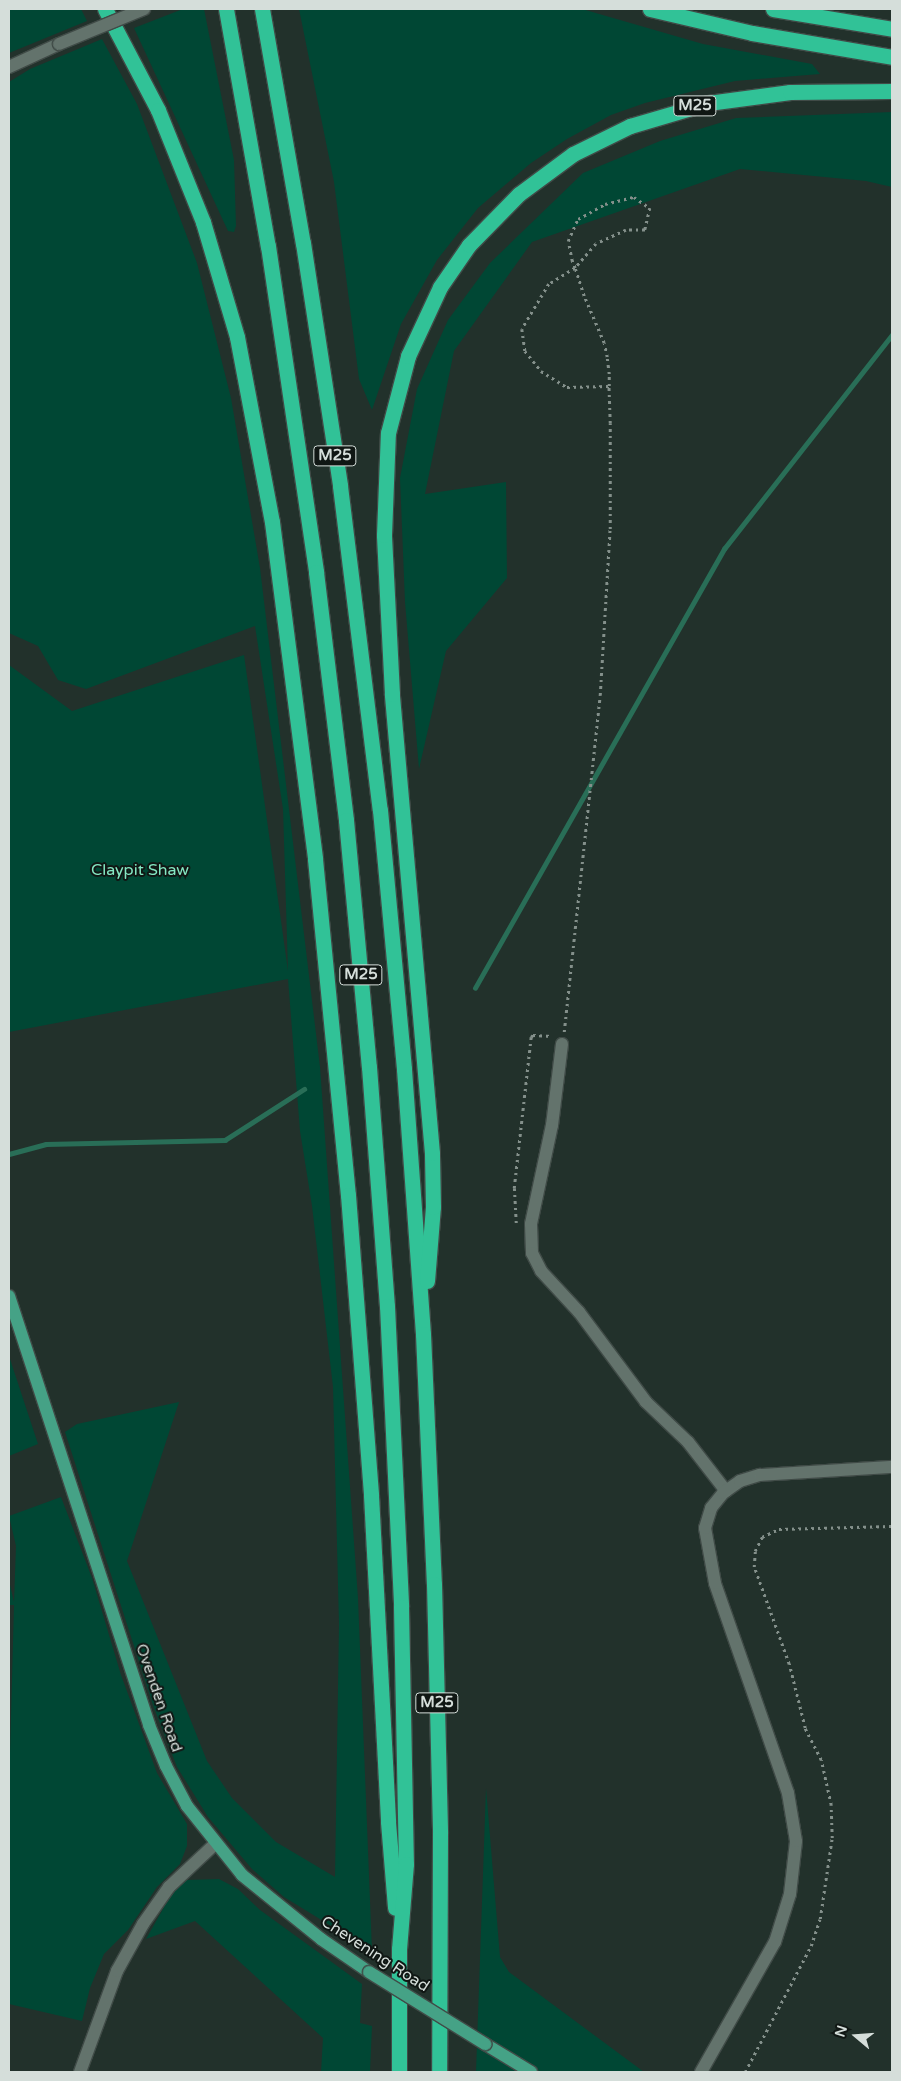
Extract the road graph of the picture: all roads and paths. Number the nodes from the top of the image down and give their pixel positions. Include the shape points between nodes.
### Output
1 (104, 9) edge
2 (144, 9) edge
3 (226, 9) edge
4 (262, 9) edge
5 (650, 9) edge
6 (773, 9) edge
7 (892, 29) edge
8 (892, 57) edge
9 (9, 67) edge
10 (892, 91) edge
11 (575, 268) junction
12 (609, 386) junction
13 (563, 1040) junction
14 (531, 1246) junction
15 (9, 1296) edge
16 (423, 1334) junction
17 (892, 1467) edge
18 (724, 1492) junction
19 (892, 1526) edge
20 (215, 1844) junction
21 (399, 1949) junction
22 (80, 2072) edge
23 (399, 2072) edge
24 (439, 2072) edge
25 (531, 2072) edge
26 (701, 2072) edge
27 (745, 2072) edge

1 - 21 highway, M25 via 158,110 203,222 239,346 272,522 315,859 348,1195 371,1495 388,1822
2 - 9 street, bridge
3 - 21 highway, M25 via 268,246 305,490 345,811 362,985 387,1306 401,1608 406,1864
4 - 16 highway, M25 via 316,324 361,648 404,1060
5 - 8 highway via 760,35
6 - 7 highway
10 - 16 highway, M25 via 790,92 708,103 630,126 573,154 519,194 469,245 440,287 408,356 388,433 384,535 393,704 432,1153 433,1207
11 - 11 path via 568,241 574,223 605,204 628,197 640,198 648,204 651,213 645,230 626,230 609,236 588,250
11 - 12 path via 604,343
11 - 12 path via 549,284 526,319 522,338 532,362 557,382 575,388
12 - 13 path via 607,608 590,801
13 - 14 street via 552,1125 531,1224
13 - 14 path via 534,1035 531,1038 514,1210 520,1239
14 - 18 street via 541,1271 579,1312 646,1402 693,1448
15 - 20 main road, Ovenden Road via 149,1724 187,1806
16 - 24 highway, M25 via 437,1670
17 - 18 street via 760,1475 740,1481
18 - 26 street via 711,1508 705,1528 707,1551 718,1592 788,1793 796,1840 790,1894 775,1942
19 - 27 path via 779,1529 762,1536 755,1550 754,1567 789,1664 805,1728 821,1760 831,1805 832,1838 820,1919 811,1946
20 - 22 street via 169,1887 143,1924 117,1971
20 - 25 main road, Chevening Road, bridge via 271,1901 369,1972
21 - 23 highway, M25

